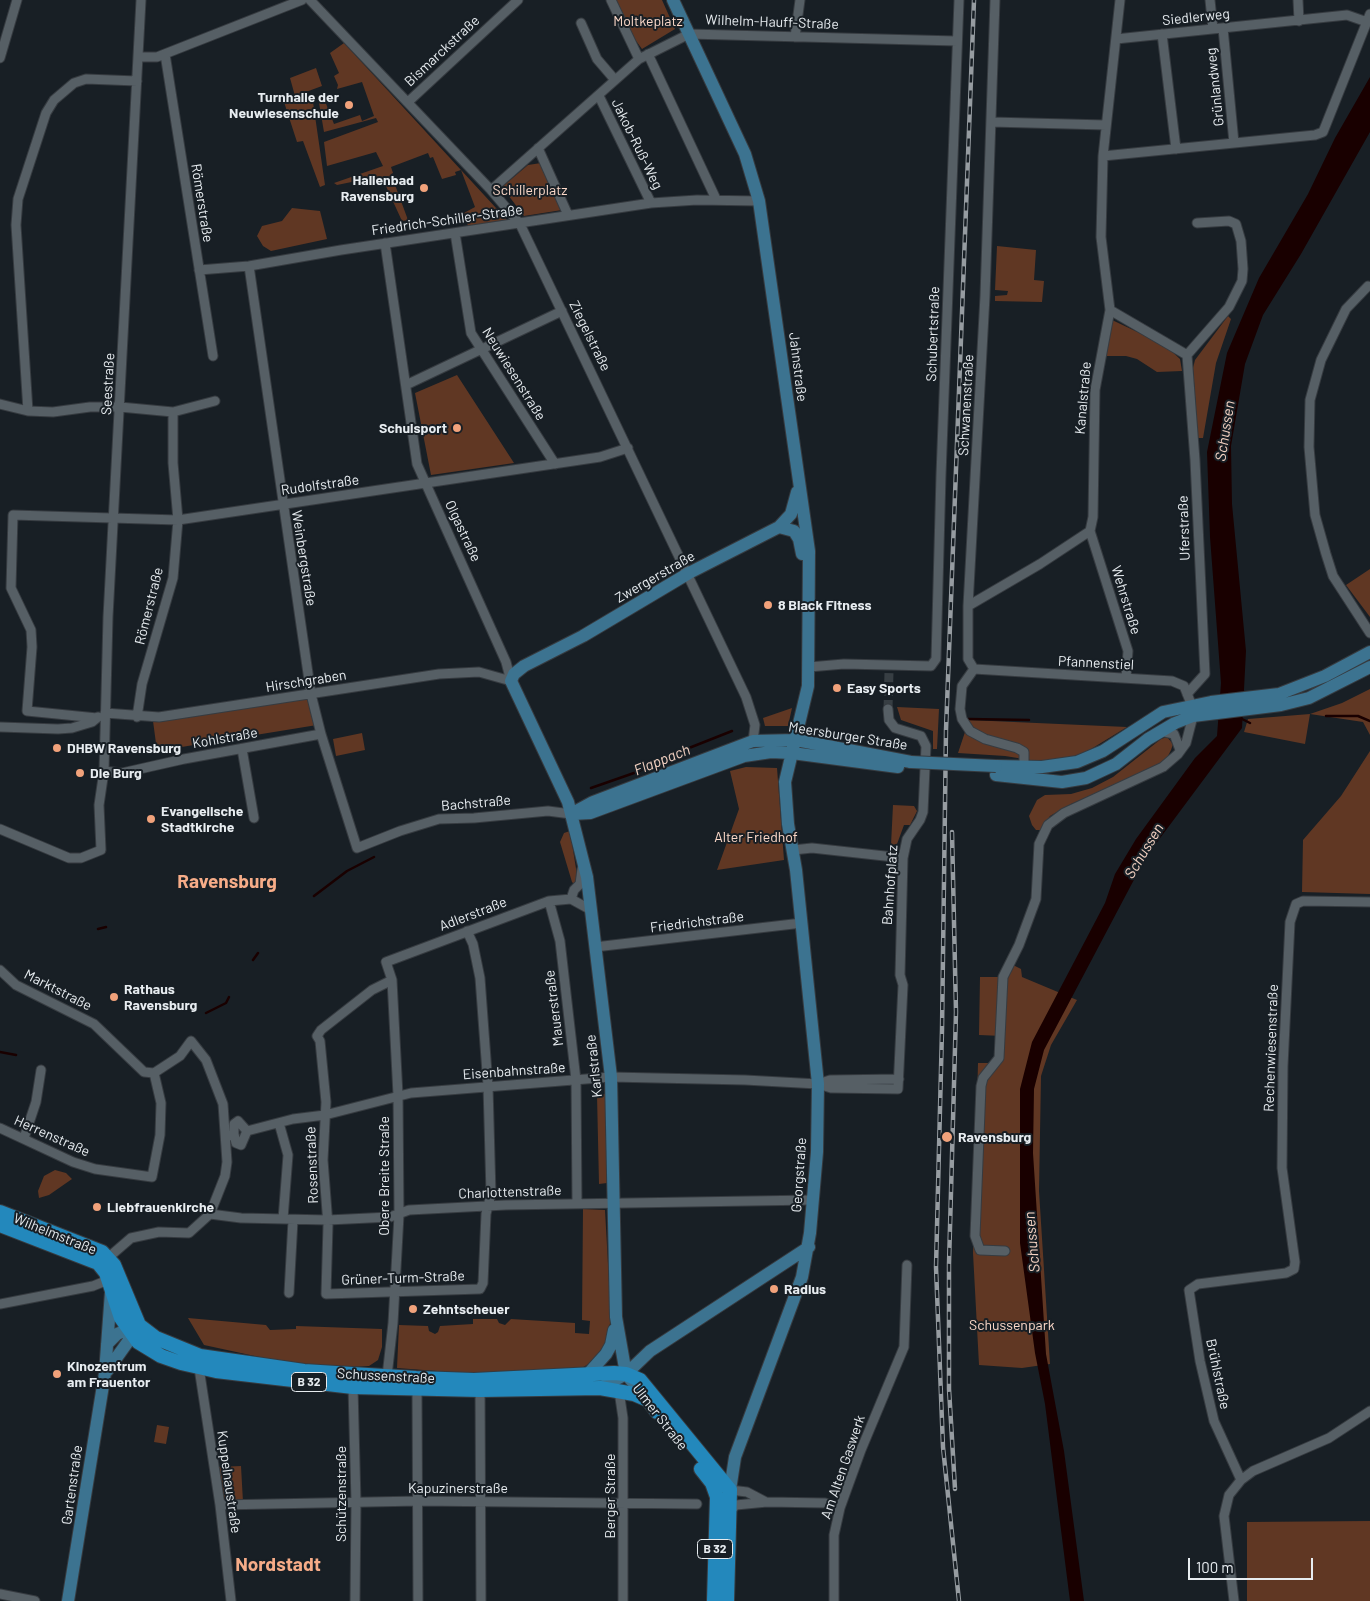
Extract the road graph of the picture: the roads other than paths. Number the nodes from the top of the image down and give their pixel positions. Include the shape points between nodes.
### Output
1 (17, 0) edge
2 (141, 0) edge
3 (302, 0) edge
4 (310, 0) edge
5 (611, 0) edge
6 (673, 0) edge
7 (800, 0) edge
8 (959, 0) edge
9 (995, 0) edge
10 (1120, 0) edge
11 (1210, 0) edge
12 (1298, 0) edge
13 (513, 2) edge
14 (1368, 18) edge
15 (1299, 21) junction
16 (581, 23) dead end
17 (1223, 28) junction
18 (1213, 29) junction
19 (689, 34) junction
20 (1162, 34) junction
21 (795, 37) junction
22 (1116, 39) junction
23 (957, 41) junction
24 (165, 54) junction
25 (648, 54) junction
26 (138, 57) junction
27 (0, 58) edge
28 (639, 59) junction
29 (615, 80) junction
30 (137, 81) junction
31 (599, 96) junction
32 (408, 102) junction
33 (991, 122) junction
34 (1106, 126) junction
35 (1234, 143) junction
36 (538, 148) junction
37 (1176, 149) junction
38 (1103, 156) junction
39 (491, 190) junction
40 (716, 199) junction
41 (759, 201) junction
42 (651, 204) junction
43 (568, 215) junction
44 (1197, 223) dead end
45 (520, 224) junction
46 (455, 233) junction
47 (385, 243) junction
48 (249, 266) junction
49 (199, 270) junction
50 (1368, 286) dead end
51 (1110, 310) junction
52 (562, 311) junction
53 (481, 350) junction
54 (1187, 355) junction
55 (213, 356) dead end
56 (406, 385) junction
57 (215, 401) dead end
58 (0, 404) edge
59 (120, 407) junction
60 (28, 410) junction
61 (173, 412) junction
62 (628, 448) junction
63 (555, 464) junction
64 (425, 484) junction
65 (798, 487) junction
66 (282, 504) junction
67 (13, 515) joint
68 (114, 517) junction
69 (178, 520) junction
70 (779, 527) junction
71 (1090, 531) junction
72 (689, 573) junction
73 (809, 589) junction
74 (968, 606) junction
75 (1370, 633) edge
76 (1370, 652) edge
77 (809, 667) junction
78 (1370, 667) edge
79 (974, 669) junction
80 (1126, 678) junction
81 (511, 680) junction
82 (311, 694) junction
83 (1255, 702) junction
84 (1191, 705) junction
85 (888, 709) tunnel mouth
86 (101, 716) junction
87 (137, 717) junction
88 (0, 727) edge
89 (1160, 731) junction
90 (321, 734) junction
91 (796, 740) junction
92 (753, 741) junction
93 (242, 749) junction
94 (1180, 750) junction
95 (792, 753) junction
96 (911, 765) junction
97 (1024, 767) junction
98 (996, 770) junction
99 (104, 772) junction
100 (571, 814) junction
101 (254, 818) dead end
102 (0, 828) edge
103 (357, 848) joint
104 (581, 850) junction
105 (793, 850) junction
106 (903, 858) junction
107 (571, 899) junction
108 (549, 901) junction
109 (1370, 902) edge
110 (591, 910) junction
111 (802, 923) junction
112 (467, 931) junction
113 (595, 947) junction
114 (386, 962) joint
115 (0, 970) edge
116 (392, 980) junction
117 (41, 1070) dead end
118 (154, 1073) junction
119 (611, 1077) junction
120 (899, 1079) junction
121 (576, 1080) junction
122 (818, 1084) junction
123 (488, 1086) junction
124 (898, 1089) joint
125 (398, 1096) junction
126 (324, 1116) junction
127 (279, 1123) junction
128 (0, 1128) edge
129 (247, 1131) junction
130 (230, 1135) junction
131 (24, 1138) junction
132 (812, 1200) junction
133 (614, 1202) junction
134 (577, 1203) junction
135 (488, 1206) junction
136 (0, 1212) edge
137 (210, 1214) junction
138 (400, 1215) junction
139 (283, 1219) junction
140 (293, 1220) junction
141 (328, 1220) junction
142 (0, 1225) edge
143 (809, 1247) junction
144 (1004, 1251) dead end
145 (105, 1261) junction
146 (907, 1265) dead end
147 (1209, 1282) joint
148 (109, 1283) junction
149 (395, 1292) junction
150 (289, 1293) dead end
151 (326, 1294) joint
152 (0, 1304) edge
153 (616, 1317) junction
154 (133, 1330) junction
155 (107, 1344) junction
156 (199, 1368) junction
157 (105, 1373) junction
158 (588, 1374) junction
159 (626, 1374) junction
160 (391, 1382) junction
161 (480, 1385) junction
162 (600, 1388) junction
163 (353, 1390) junction
164 (619, 1391) junction
165 (416, 1394) dead end
166 (648, 1400) junction
167 (1370, 1411) edge
168 (1241, 1480) junction
169 (730, 1490) junction
170 (418, 1501) junction
171 (480, 1501) junction
172 (356, 1502) junction
173 (767, 1502) junction
174 (623, 1503) junction
175 (697, 1504) dead end
176 (220, 1505) junction
177 (840, 1508) junction
178 (729, 1512) junction
179 (0, 1594) edge
180 (35, 1601) edge
181 (68, 1601) edge
182 (231, 1601) edge
183 (354, 1601) edge
184 (418, 1601) edge
185 (480, 1601) edge
186 (623, 1601) edge
187 (714, 1601) edge
188 (727, 1601) edge
189 (834, 1601) edge
190 (1234, 1601) edge

1 - 27 street
2 - 26 street, Seestraße
3 - 24 street
4 - 32 street, Ziegelstraße
5 - 28 street
6 - 19 main road, Jahnstraße
7 - 21 street
8 - 23 street, Schubertstraße
9 - 33 street, Schwanenstraße
10 - 22 street, Kanalstraße
11 - 18 street
12 - 15 street
13 - 32 street, Bismarckstraße
14 - 15 street, Siedlerweg via 1348,15
14 - 35 street, Grünlandweg via 1323,132 1315,136
15 - 17 street, Siedlerweg
16 - 29 street via 597,59
17 - 18 street, Siedlerweg
17 - 35 street, Grünlandweg
18 - 20 street, Siedlerweg
19 - 21 street, Wilhelm-Hauff-Straße
19 - 25 street, Wilhelm-Hauff-Straße
19 - 41 main road, Jahnstraße via 745,154
20 - 22 street, Siedlerweg
20 - 37 street
21 - 23 street, Wilhelm-Hauff-Straße
22 - 34 street, Kanalstraße
23 - 77 street, Schubertstraße via 936,659 930,666
24 - 26 street
24 - 49 street, Römerstraße
25 - 28 street, Wilhelm-Hauff-Straße
25 - 40 street
26 - 30 street, Seestraße
28 - 29 street, Wilhelm-Hauff-Straße
29 - 31 street, Wilhelm-Hauff-Straße
30 - 59 street, Seestraße
30 - 60 street via 86,79 74,82 54,100 46,113 18,199 16,225
31 - 36 street, Wilhelm-Hauff-Straße
31 - 42 street, Jakob-Ruß-Weg
32 - 39 street, Ziegelstraße
33 - 34 street
33 - 74 street, Schwanenstraße via 983,347
34 - 38 street, Kanalstraße
35 - 37 street, Grünlandweg
36 - 39 street, Wilhelm-Hauff-Straße
36 - 43 street
37 - 38 street, Grünlandweg
38 - 51 street, Kanalstraße via 1101,238
39 - 45 street, Ziegelstraße
40 - 41 street, Friedrich-Schiller-Straße
40 - 42 street, Friedrich-Schiller-Straße
41 - 65 main road, Jahnstraße
42 - 43 street, Friedrich-Schiller-Straße
43 - 45 street, Friedrich-Schiller-Straße
44 - 54 street via 1221,221 1236,224 1241,241 1242,281 1230,307
45 - 46 street, Friedrich-Schiller-Straße
45 - 52 street, Ziegelstraße
46 - 47 street, Friedrich-Schiller-Straße
46 - 53 street, Neuwiesenstraße via 471,333
47 - 48 street, Friedrich-Schiller-Straße
47 - 56 street, Olgastraße
48 - 49 street, Friedrich-Schiller-Straße
48 - 66 street, Weinbergstraße
49 - 55 street, Römerstraße
50 - 75 street via 1346,309 1320,360 1310,400 1309,447 1315,515 1333,576
51 - 54 street
51 - 71 street, Kanalstraße via 1095,390 1093,517
52 - 53 street
52 - 62 street, Ziegelstraße
53 - 56 street
53 - 63 street, Neuwiesenstraße
54 - 84 street, Uferstraße via 1204,674
56 - 64 street, Olgastraße via 417,464
57 - 61 street
58 - 60 street
59 - 60 street via 53,412
59 - 61 street
59 - 68 street, Seestraße
61 - 69 street, Römerstraße
62 - 63 street, Rudolfstraße via 600,457
62 - 72 street, Ziegelstraße
63 - 64 street, Rudolfstraße
64 - 66 street, Rudolfstraße
64 - 81 street, Olgastraße via 506,662
65 - 70 main road, Zwergerstraße via 791,514
65 - 73 main road, Jahnstraße via 808,532
66 - 69 street, Rudolfstraße
66 - 82 street, Weinbergstraße
67 - 68 street, Rudolfstraße
67 - 86 street, Hirschgraben via 11,588 31,630 27,711
68 - 69 street, Rudolfstraße
68 - 86 street, Seestraße
69 - 87 street, Römerstraße via 172,578 142,684
70 - 72 main road, Zwergerstraße
70 - 73 main road via 794,531 800,538
71 - 74 street
71 - 80 street, Wehrstraße via 1128,651
72 - 81 main road, Zwergerstraße via 577,640 524,666
72 - 92 street, Ziegelstraße via 748,704 755,725
73 - 77 main road, Jahnstraße
74 - 79 street, Schwanenstraße via 968,659
76 - 83 main road, Meersburger Straße via 1302,687
77 - 91 main road, Jahnstraße
78 - 83 main road, Meersburger Straße via 1309,698 1281,705
79 - 80 street, Pfannenstiel
79 - 97 street via 962,686 962,719 970,731 985,740 1024,752
80 - 84 street, Pfannenstiel via 1172,681 1184,686
81 - 82 street, Hirschgraben via 479,672 439,674
81 - 100 main road, Olgastraße
82 - 87 street, Hirschgraben via 180,714
82 - 90 street, Weinbergstraße
83 - 84 main road, Meersburger Straße via 1215,707
84 - 89 main road, Meersburger Straße
84 - 94 street via 1189,736
84 - 97 main road, Meersburger Straße via 1163,712 1102,751 1077,762
85 - 106 street, Bahnhofplatz via 889,720 895,728 921,736 925,741 923,812 906,839
86 - 87 street, Hirschgraben
86 - 88 street via 72,728
86 - 99 street, Seestraße
89 - 94 street via 1174,734
89 - 98 main road, Meersburger Straße via 1116,764 1086,778 1062,782
90 - 93 street, Kohlstraße
90 - 103 street, Weinbergstraße
91 - 92 main road, Meersburger Straße
91 - 95 main road, Jahnstraße
91 - 96 main road, Meersburger Straße
92 - 100 main road, Meersburger Straße via 593,802
93 - 99 street, Kohlstraße via 122,773
93 - 101 street
94 - 144 street via 1163,767 1064,813 1048,825 1039,844 1036,898 1003,977 999,1058 983,1078 981,1086 976,1236 980,1250
95 - 96 main road, Meersburger Straße via 861,763
95 - 100 main road, Meersburger Straße via 744,756 590,813
95 - 105 main road, Georgstraße via 785,782
96 - 98 main road, Meersburger Straße, bridge
97 - 98 main road, Meersburger Straße
99 - 102 street, Seestraße via 99,805 101,850 81,858 70,858
100 - 103 street, Bachstraße via 548,811 438,819
100 - 104 main road, Karlstraße
104 - 107 street via 582,876
104 - 110 main road, Karlstraße
105 - 106 street via 812,848
105 - 111 main road, Georgstraße
106 - 120 street, Bahnhofplatz
107 - 108 street, Adlerstraße
107 - 110 street
108 - 112 street, Adlerstraße
108 - 121 street, Mauerstraße via 560,941
109 - 147 street, Rechenwiesenstraße via 1303,900 1296,904 1290,922 1282,1168 1294,1268 1286,1273
110 - 113 main road, Karlstraße
111 - 113 street, Friedrichstraße
111 - 122 main road, Georgstraße
112 - 114 street, Adlerstraße
112 - 123 street via 480,978
113 - 119 main road, Karlstraße
114 - 116 street, Obere Breite Straße
115 - 118 street, Marktstraße via 16,985 94,1024 144,1072
116 - 125 street, Obere Breite Straße
116 - 126 street, Rosenstraße via 372,990 317,1036 326,1102
117 - 131 street via 36,1102
118 - 130 street via 180,1056 191,1041 214,1076
118 - 131 street, Herrenstraße via 159,1092 160,1135 152,1178 88,1167 48,1152
119 - 121 street, Eisenbahnstraße
119 - 122 street, Eisenbahnstraße
119 - 133 main road, Karlstraße
120 - 122 street, Eisenbahnstraße via 830,1080
120 - 124 street, Bahnhofplatz
121 - 123 street, Eisenbahnstraße
121 - 134 street, Mauerstraße
122 - 124 street, Eisenbahnstraße via 831,1088
122 - 132 main road, Georgstraße via 817,1152
123 - 125 street, Eisenbahnstraße
123 - 135 street via 491,1194
125 - 126 street, Eisenbahnstraße
125 - 138 street, Obere Breite Straße
126 - 127 street, Eisenbahnstraße
126 - 141 street, Rosenstraße
127 - 129 street, Eisenbahnstraße
127 - 139 street via 288,1155
128 - 131 street, Herrenstraße
129 - 130 street, Eisenbahnstraße via 238,1121
129 - 130 street, Eisenbahnstraße via 241,1146
130 - 137 street via 225,1176
132 - 133 street, Charlottenstraße
132 - 143 main road, Georgstraße
133 - 134 street, Charlottenstraße
133 - 153 main road, Karlstraße
134 - 135 street, Charlottenstraße
135 - 138 street, Charlottenstraße via 409,1210
135 - 149 street, Grüner-Turm-Straße via 480,1289
136 - 145 main road, Wilhelmstraße via 90,1248
137 - 139 street, Charlottenstraße
137 - 145 street via 189,1234 159,1232 131,1238
138 - 141 street, Charlottenstraße
138 - 149 street, Obere Breite Straße
139 - 140 street, Charlottenstraße
140 - 141 street, Charlottenstraße
140 - 150 street
141 - 151 street, Rosenstraße
142 - 145 main road, Wilhelmstraße
143 - 159 main road, Schussenstraße via 650,1351
143 - 169 main road, Georgstraße via 802,1277 735,1457
145 - 148 main road
145 - 154 main road, Schussenstraße / B 32 via 114,1265
146 - 177 street, Am Alten Gaswerk via 904,1347
147 - 168 street, Brühlstraße via 1190,1290 1200,1361 1214,1421
148 - 152 street
148 - 154 main road
148 - 155 main road, Gartenstraße
149 - 151 street, Grüner-Turm-Straße
149 - 160 street, Obere Breite Straße
153 - 158 main road, Karlstraße via 611,1345
153 - 159 main road, Karlstraße
154 - 155 main road via 117,1334
154 - 156 main road, Schussenstraße / B 32 via 144,1347
154 - 157 main road, Gartenstraße
154 - 160 main road, Schussenstraße / B 32 via 215,1360
155 - 157 main road, Gartenstraße
156 - 163 main road, Schussenstraße / B 32
156 - 176 street, Kuppelnaustraße
157 - 181 main road, Gartenstraße
158 - 159 main road, Schussenstraße / B 32
158 - 161 main road, Schussenstraße / B 32
159 - 162 main road, Schussenstraße
159 - 166 main road, Ulmer Straße
159 - 169 main road, Ulmer Straße / B 32 via 645,1383
160 - 161 main road, Schussenstraße / B 32
160 - 163 main road, Schussenstraße / B 32
161 - 162 main road, Schussenstraße / B 32
161 - 171 street
162 - 164 main road, Schussenstraße / B 32
163 - 172 street, Schützenstraße
164 - 166 main road, Schussenstraße / B 32
164 - 174 street, Berger Straße via 623,1418
165 - 170 street
166 - 187 main road, Ulmer Straße / B 32 via 712,1483 717,1497
167 - 168 street via 1329,1438 1273,1461
168 - 190 street via 1229,1495 1224,1516
169 - 173 street via 747,1492
169 - 178 main road, B 32
170 - 171 street, Kapuzinerstraße
170 - 172 street, Kapuzinerstraße
170 - 184 street
171 - 174 street, Kapuzinerstraße
171 - 185 street
172 - 176 street, Kapuzinerstraße
172 - 183 street, Schützenstraße
173 - 177 street via 825,1503
173 - 178 street via 736,1506
174 - 175 street, Kapuzinerstraße
174 - 186 street, Berger Straße
176 - 182 street, Kuppelnaustraße
177 - 189 street, Am Alten Gaswerk via 834,1534
178 - 188 main road, B 32
179 - 180 street

